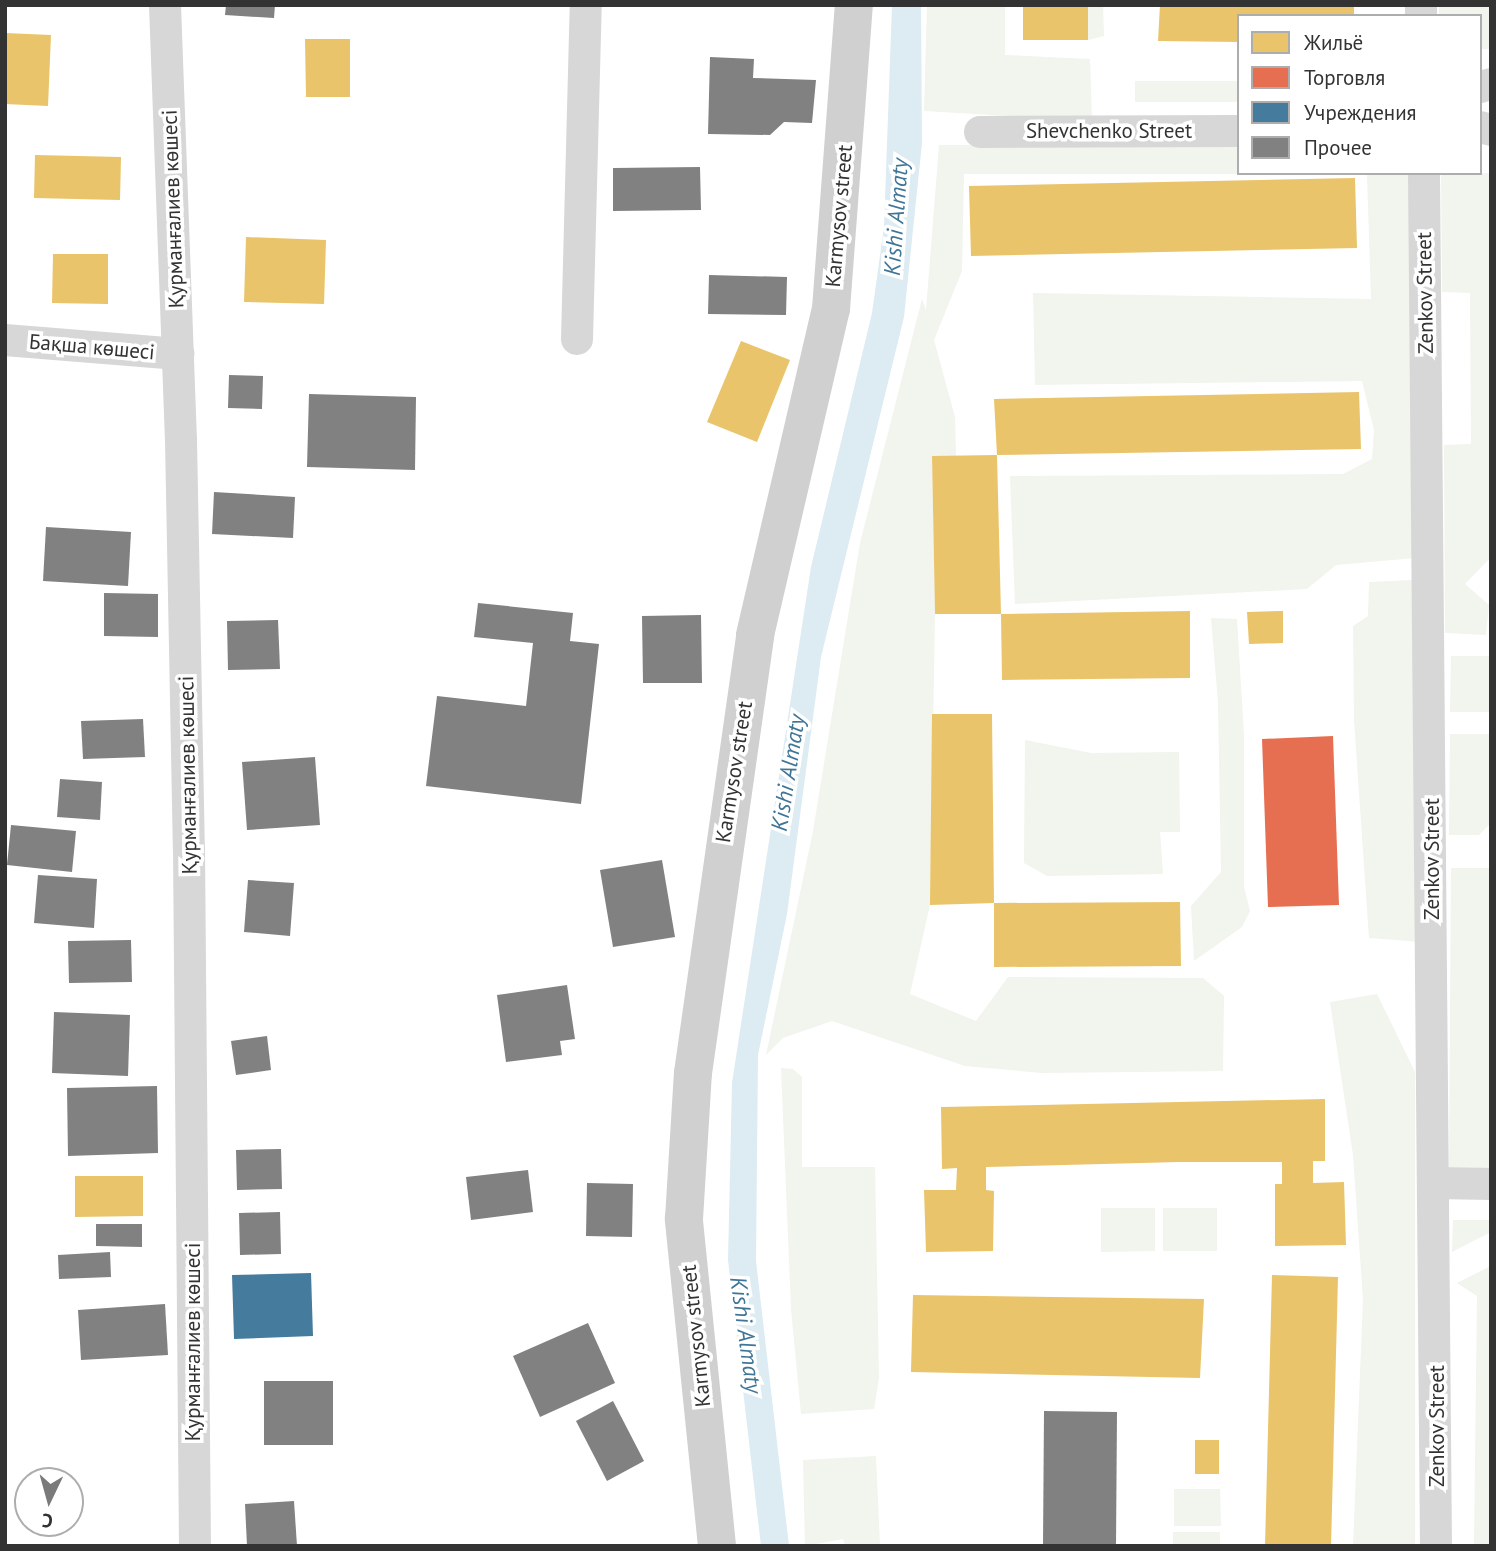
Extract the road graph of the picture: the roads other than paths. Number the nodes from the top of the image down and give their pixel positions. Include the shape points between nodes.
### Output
1 (165, 5) edge
2 (586, 5) edge
3 (854, 5) edge
4 (1237, 131) edge
5 (980, 132) dead end
6 (1423, 175) edge
7 (577, 339) dead end
8 (5, 340) edge
9 (178, 354) junction
10 (1435, 1183) junction
11 (1491, 1184) edge
12 (195, 1546) edge
13 (718, 1546) edge
14 (1436, 1546) edge

1 - 9 street, Қурманғалиев көшесі
2 - 7 street
3 - 13 street, Karmysov street via 831,309 755,635 694,1073 684,1219
4 - 5 street, Shevchenko Street
6 - 10 street, Zenkov Street
8 - 9 street, Бақша көшесі
9 - 12 street, Қурманғалиев көшесі via 190,849
10 - 11 street
10 - 14 street, Zenkov Street

